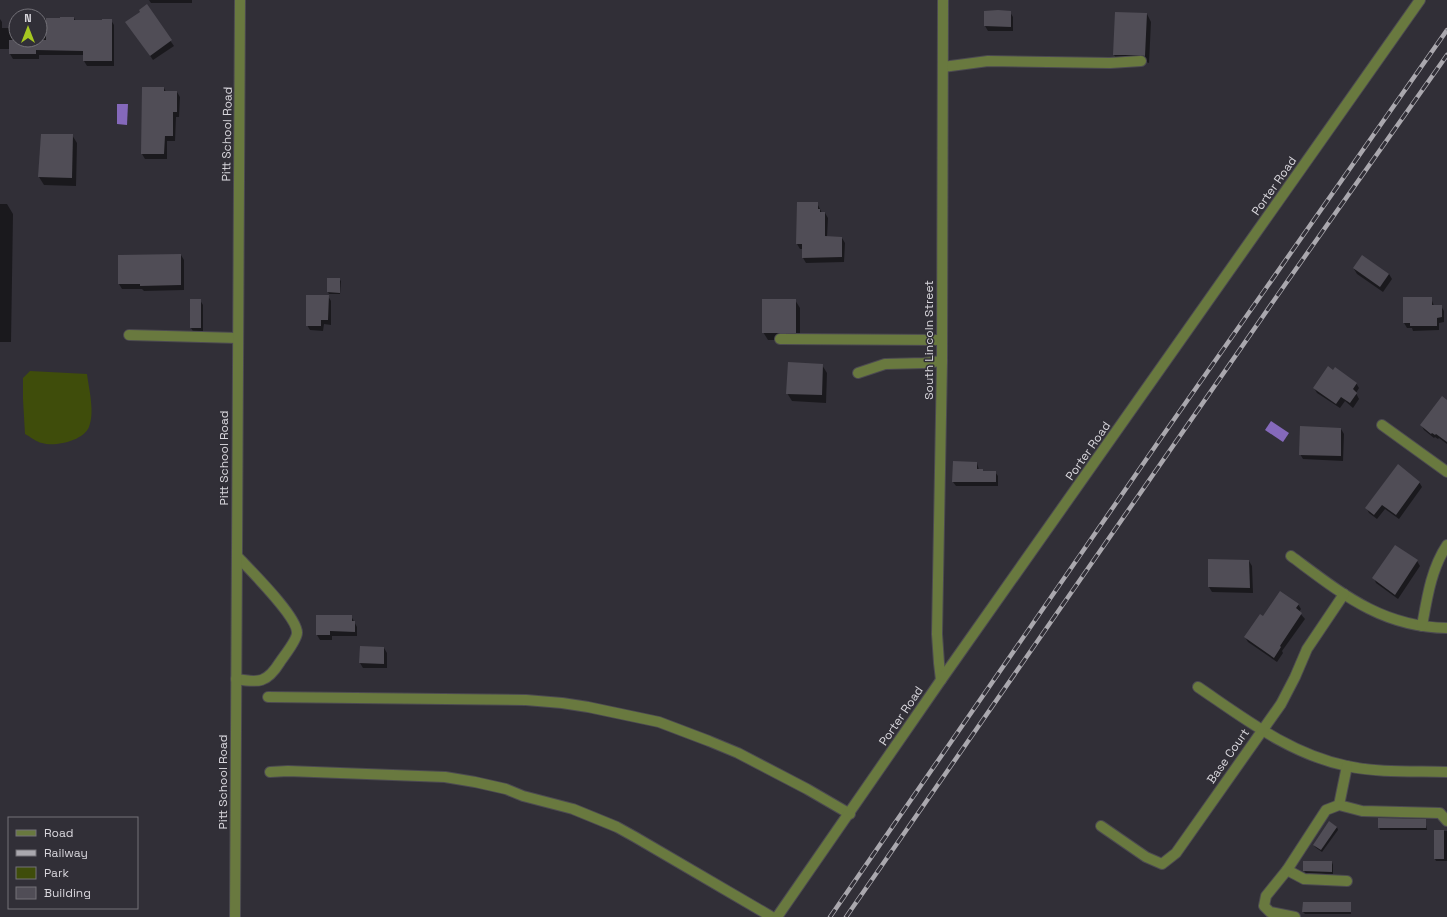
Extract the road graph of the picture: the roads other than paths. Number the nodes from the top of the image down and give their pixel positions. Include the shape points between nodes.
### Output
1 (240, 0) edge
2 (943, 0) edge
3 (1420, 0) edge
4 (1141, 61) dead end
5 (944, 67) junction
6 (129, 335) dead end
7 (238, 338) junction
8 (780, 339) dead end
9 (942, 340) junction
10 (942, 361) junction
11 (858, 373) dead end
12 (1382, 425) dead end
13 (1447, 472) edge
14 (1447, 545) edge
15 (237, 556) junction
16 (1291, 556) dead end
17 (1344, 594) junction
18 (1422, 626) junction
19 (1447, 628) edge
20 (236, 679) junction
21 (942, 680) junction
22 (1198, 687) dead end
23 (268, 698) dead end
24 (1261, 731) junction
25 (1347, 766) junction
26 (270, 772) dead end
27 (1447, 772) edge
28 (1339, 805) junction
29 (850, 814) junction
30 (1447, 821) edge
31 (1101, 826) dead end
32 (1288, 870) junction
33 (1348, 881) dead end
34 (235, 917) edge
35 (772, 917) edge
36 (778, 917) edge
37 (1295, 917) edge

1 - 7 street, Pitt School Road
2 - 5 street, South Lincoln Street
3 - 21 street, Porter Road
4 - 5 street via 988,61
5 - 9 street, South Lincoln Street
6 - 7 street
7 - 15 street, Pitt School Road
8 - 9 street
9 - 10 street, South Lincoln Street
10 - 11 street via 885,364
10 - 21 street, South Lincoln Street via 937,634
12 - 13 street
14 - 18 street via 1435,567
15 - 20 street, Pitt School Road
15 - 20 street via 290,616 297,626 298,635 273,674 258,682
16 - 17 street
17 - 18 street via 1361,606 1397,621
17 - 24 street, Base Court via 1307,649 1281,704
18 - 19 street
20 - 34 street, Pitt School Road
21 - 29 street, Porter Road
22 - 24 street
23 - 29 street via 526,700 588,707 658,722 709,741 770,769
24 - 25 street via 1291,747
24 - 31 street, Base Court via 1176,854 1162,864 1146,857
25 - 27 street via 1372,770
25 - 28 street
26 - 35 street via 445,777 483,784 574,809 616,827 663,852
28 - 30 street via 1362,811 1440,813
28 - 32 street via 1326,810
29 - 36 street, Porter Road
32 - 33 street via 1304,879
32 - 37 street via 1266,896 1264,906 1270,912

